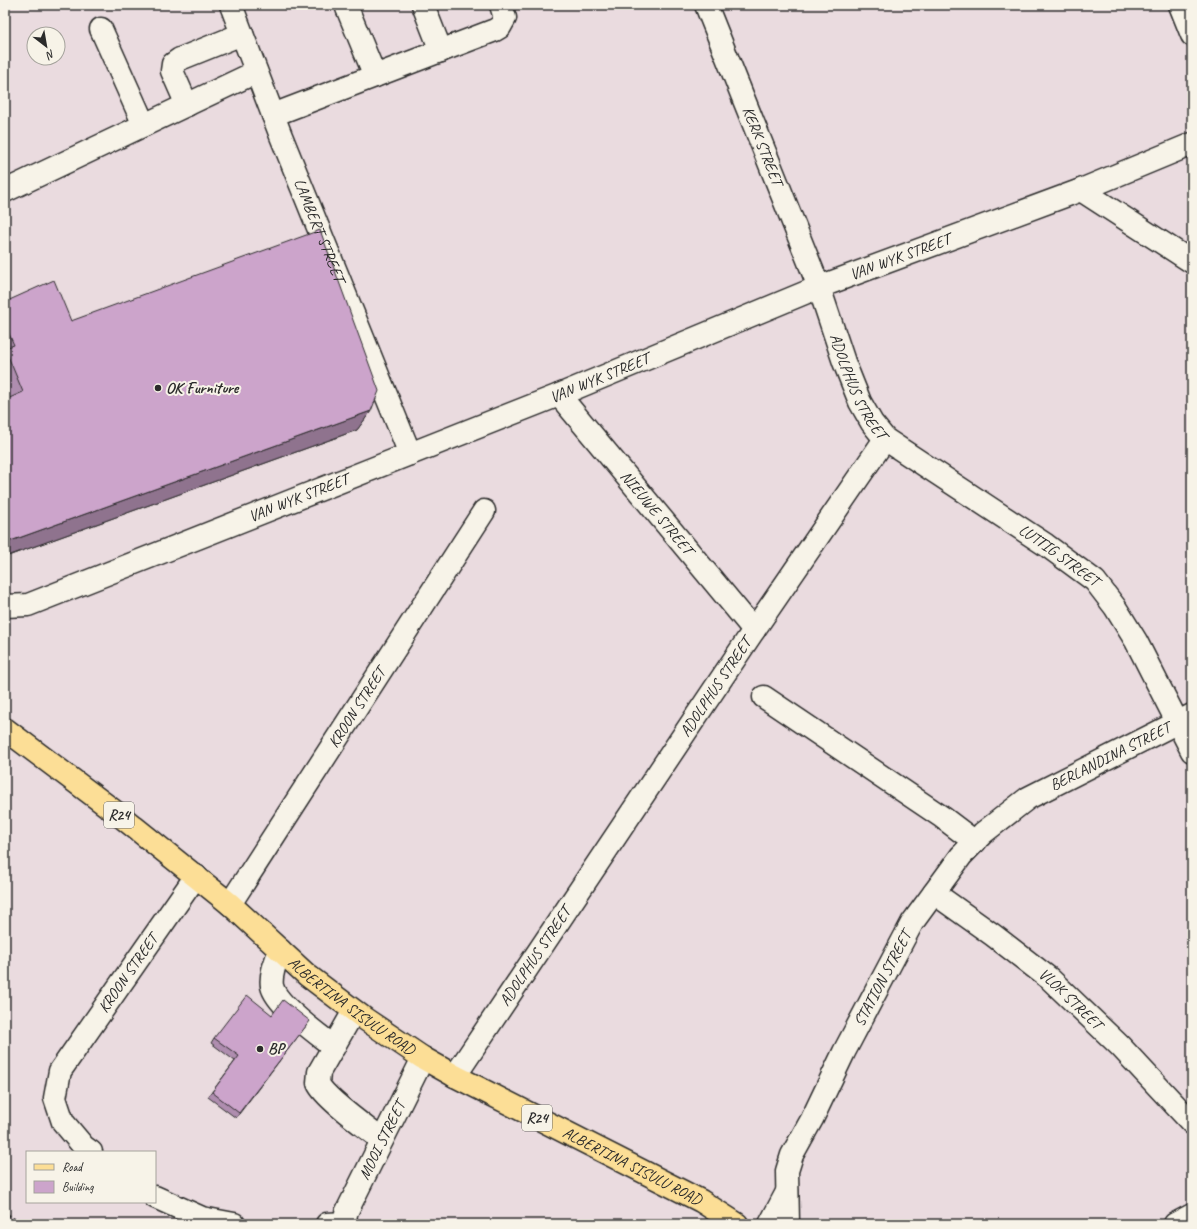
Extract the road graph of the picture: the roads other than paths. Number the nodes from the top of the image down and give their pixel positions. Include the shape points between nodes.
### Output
1 (231, 5) edge
2 (423, 5) edge
3 (502, 5) edge
4 (706, 5) edge
5 (1180, 5) edge
6 (347, 8) dead end
7 (101, 29) dead end
8 (242, 34) junction
9 (1192, 36) edge
10 (441, 51) junction
11 (256, 72) junction
12 (375, 76) junction
13 (187, 105) junction
14 (273, 115) junction
15 (144, 125) junction
16 (1192, 144) edge
17 (1082, 190) junction
18 (5, 191) edge
19 (1192, 262) edge
20 (819, 286) junction
21 (559, 395) junction
22 (885, 439) junction
23 (410, 454) junction
24 (484, 511) dead end
25 (28, 605) junction
26 (5, 606) edge
27 (5, 618) edge
28 (754, 630) junction
29 (764, 697) dead end
30 (1185, 719) edge
31 (5, 729) edge
32 (1192, 751) edge
33 (1028, 798) joint
34 (975, 842) junction
35 (196, 876) junction
36 (934, 893) junction
37 (230, 904) junction
38 (280, 950) junction
39 (354, 1011) junction
40 (334, 1047) junction
41 (423, 1058) junction
42 (455, 1076) junction
43 (1192, 1123) edge
44 (382, 1140) junction
45 (90, 1151) edge
46 (787, 1191) junction
47 (156, 1197) edge
48 (1192, 1215) edge
49 (234, 1224) edge
50 (339, 1224) edge
51 (737, 1224) edge
52 (770, 1224) edge
53 (788, 1224) edge
54 (1175, 1224) edge

1 - 8 street, LAMBERT STREET
2 - 10 street
3 - 10 street via 505,18 500,27
4 - 20 street, KERK STREET
5 - 9 street
6 - 12 street
7 - 15 street
8 - 11 street, LAMBERT STREET
8 - 13 street via 173,64 172,71
10 - 12 street
11 - 13 street
11 - 14 street, LAMBERT STREET
12 - 14 street
13 - 15 street
14 - 23 street, LAMBERT STREET
15 - 18 street
16 - 17 street, VAN WYK STREET
17 - 19 street
17 - 20 street, VAN WYK STREET
20 - 21 street, VAN WYK STREET
20 - 22 street, ADOLPHUS STREET via 860,402
21 - 23 street, VAN WYK STREET
21 - 28 street, NIEUWE STREET
22 - 28 street, ADOLPHUS STREET
22 - 30 street, LUTTIG STREET via 1046,545 1095,581 1115,607
23 - 25 street, VAN WYK STREET
24 - 37 street, KROON STREET
25 - 26 street, VAN WYK STREET
25 - 27 street
28 - 42 street, ADOLPHUS STREET
29 - 34 street
30 - 32 street, LUTTIG STREET
30 - 33 street, BERLANDINA STREET
31 - 35 main road, ALBERTINA SISULU ROAD / R24
33 - 34 street, STATION STREET via 1003,816
34 - 36 street, STATION STREET via 960,856
35 - 37 main road, ALBERTINA SISULU ROAD / R24
35 - 45 street, KROON STREET via 60,1071 55,1098 62,1122
36 - 43 street, VLOK STREET via 1050,979 1120,1046
36 - 46 street, STATION STREET via 912,923 792,1155 787,1171
37 - 38 main road, ALBERTINA SISULU ROAD / R24
38 - 39 main road, ALBERTINA SISULU ROAD / R24 via 307,975
38 - 40 street via 271,978 279,1000
39 - 40 street
39 - 41 main road, ALBERTINA SISULU ROAD / R24
40 - 44 street via 319,1072 319,1086
41 - 42 main road, ALBERTINA SISULU ROAD / R24
41 - 44 street, MOOI STREET
42 - 51 main road, ALBERTINA SISULU ROAD / R24 via 701,1201
44 - 50 street, MOOI STREET
46 - 52 street, STATION STREET
46 - 53 street, STATION STREET
47 - 49 street via 202,1218
48 - 54 street

